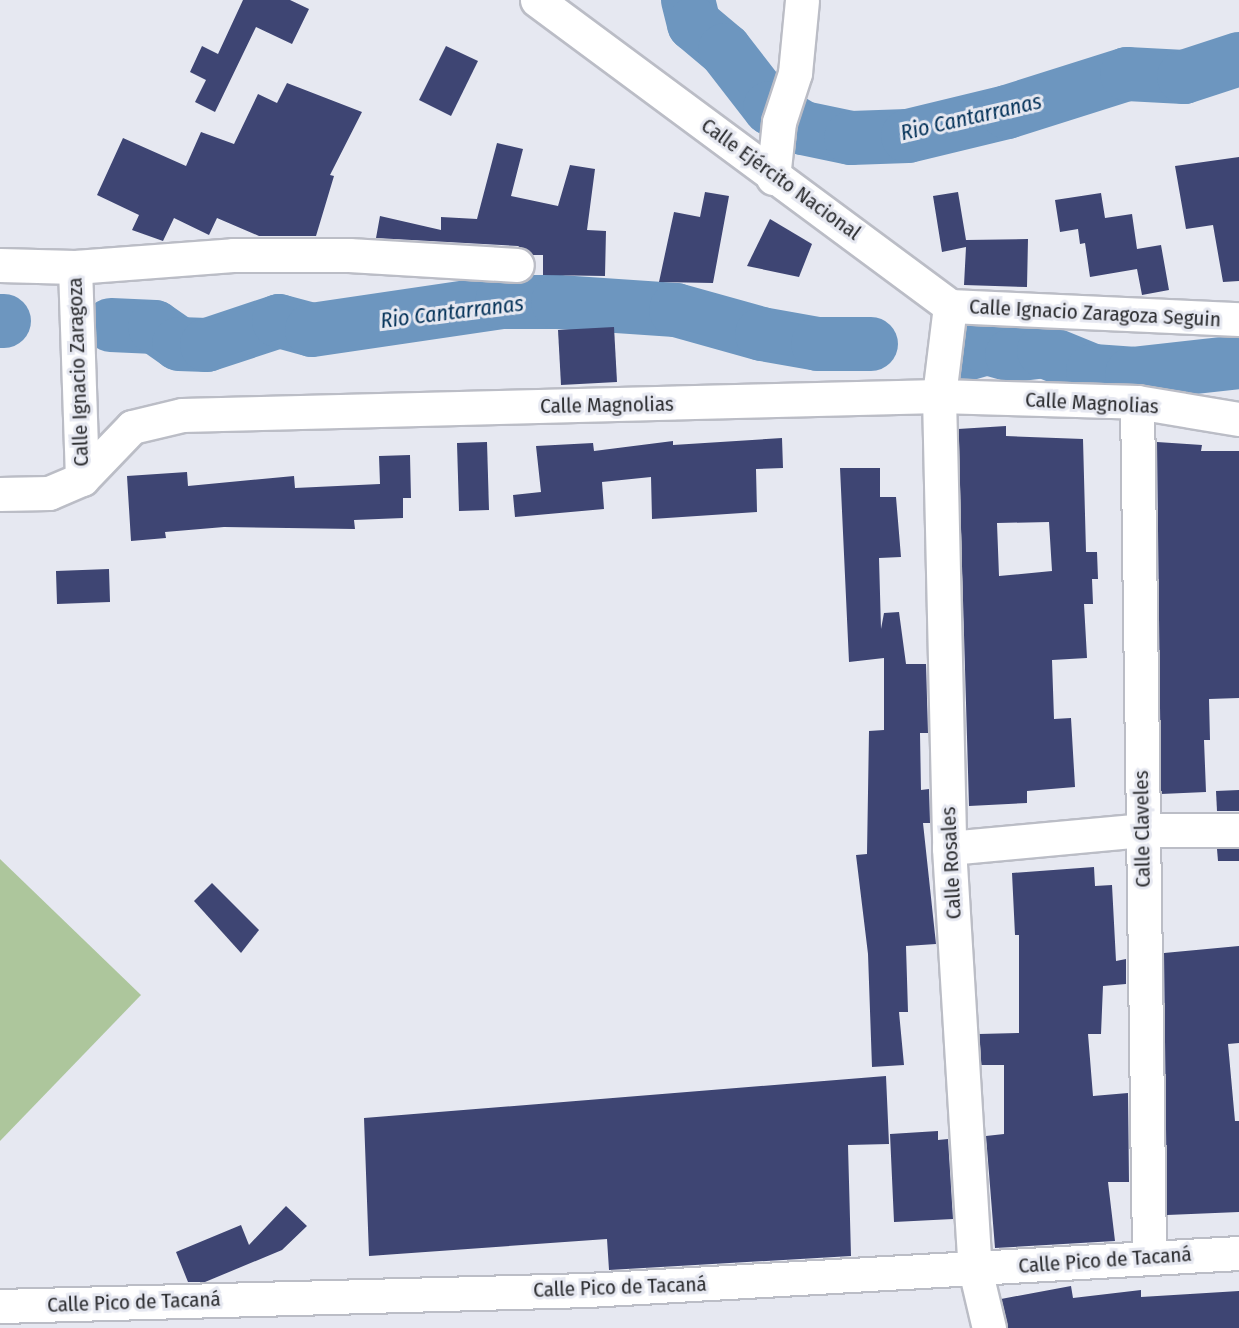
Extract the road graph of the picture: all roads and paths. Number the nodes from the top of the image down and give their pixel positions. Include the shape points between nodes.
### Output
1 (537, 0) edge
2 (802, 0) edge
3 (773, 178) junction
4 (0, 265) edge
5 (517, 265) dead end
6 (75, 267) junction
7 (950, 306) junction
8 (1239, 319) edge
9 (939, 396) junction
10 (1137, 402) junction
11 (1239, 419) edge
12 (82, 480) junction
13 (0, 494) edge
14 (1142, 830) junction
15 (1239, 830) edge
16 (949, 848) junction
17 (1239, 1253) edge
18 (1149, 1255) junction
19 (975, 1269) junction
20 (0, 1306) edge
21 (989, 1328) edge

1 - 3 street, Calle Ejército Nacional
2 - 3 street via 795,74 780,122
3 - 7 street, Calle Ejército Nacional via 896,262
4 - 6 street, Calle Ignacio Zaragoza
5 - 6 street via 349,255 233,255
6 - 12 street, Calle Ignacio Zaragoza
7 - 8 street, Calle Ignacio Zaragoza Seguin
7 - 9 street
9 - 10 street, Calle Magnolias
9 - 12 street, Calle Magnolias via 182,415 132,426
9 - 16 street, Calle Rosales
10 - 11 street, Calle Magnolias
10 - 14 street, Calle Claveles
12 - 13 street, Calle Magnolias via 49,493
14 - 15 street
14 - 16 street
14 - 18 street, Calle Claveles
16 - 19 street, Calle Rosales
17 - 18 street, Calle Pico de Tacaná
18 - 19 street, Calle Pico de Tacaná
19 - 20 street, Calle Pico de Tacaná via 587,1290
19 - 21 street, Calle Rosales

